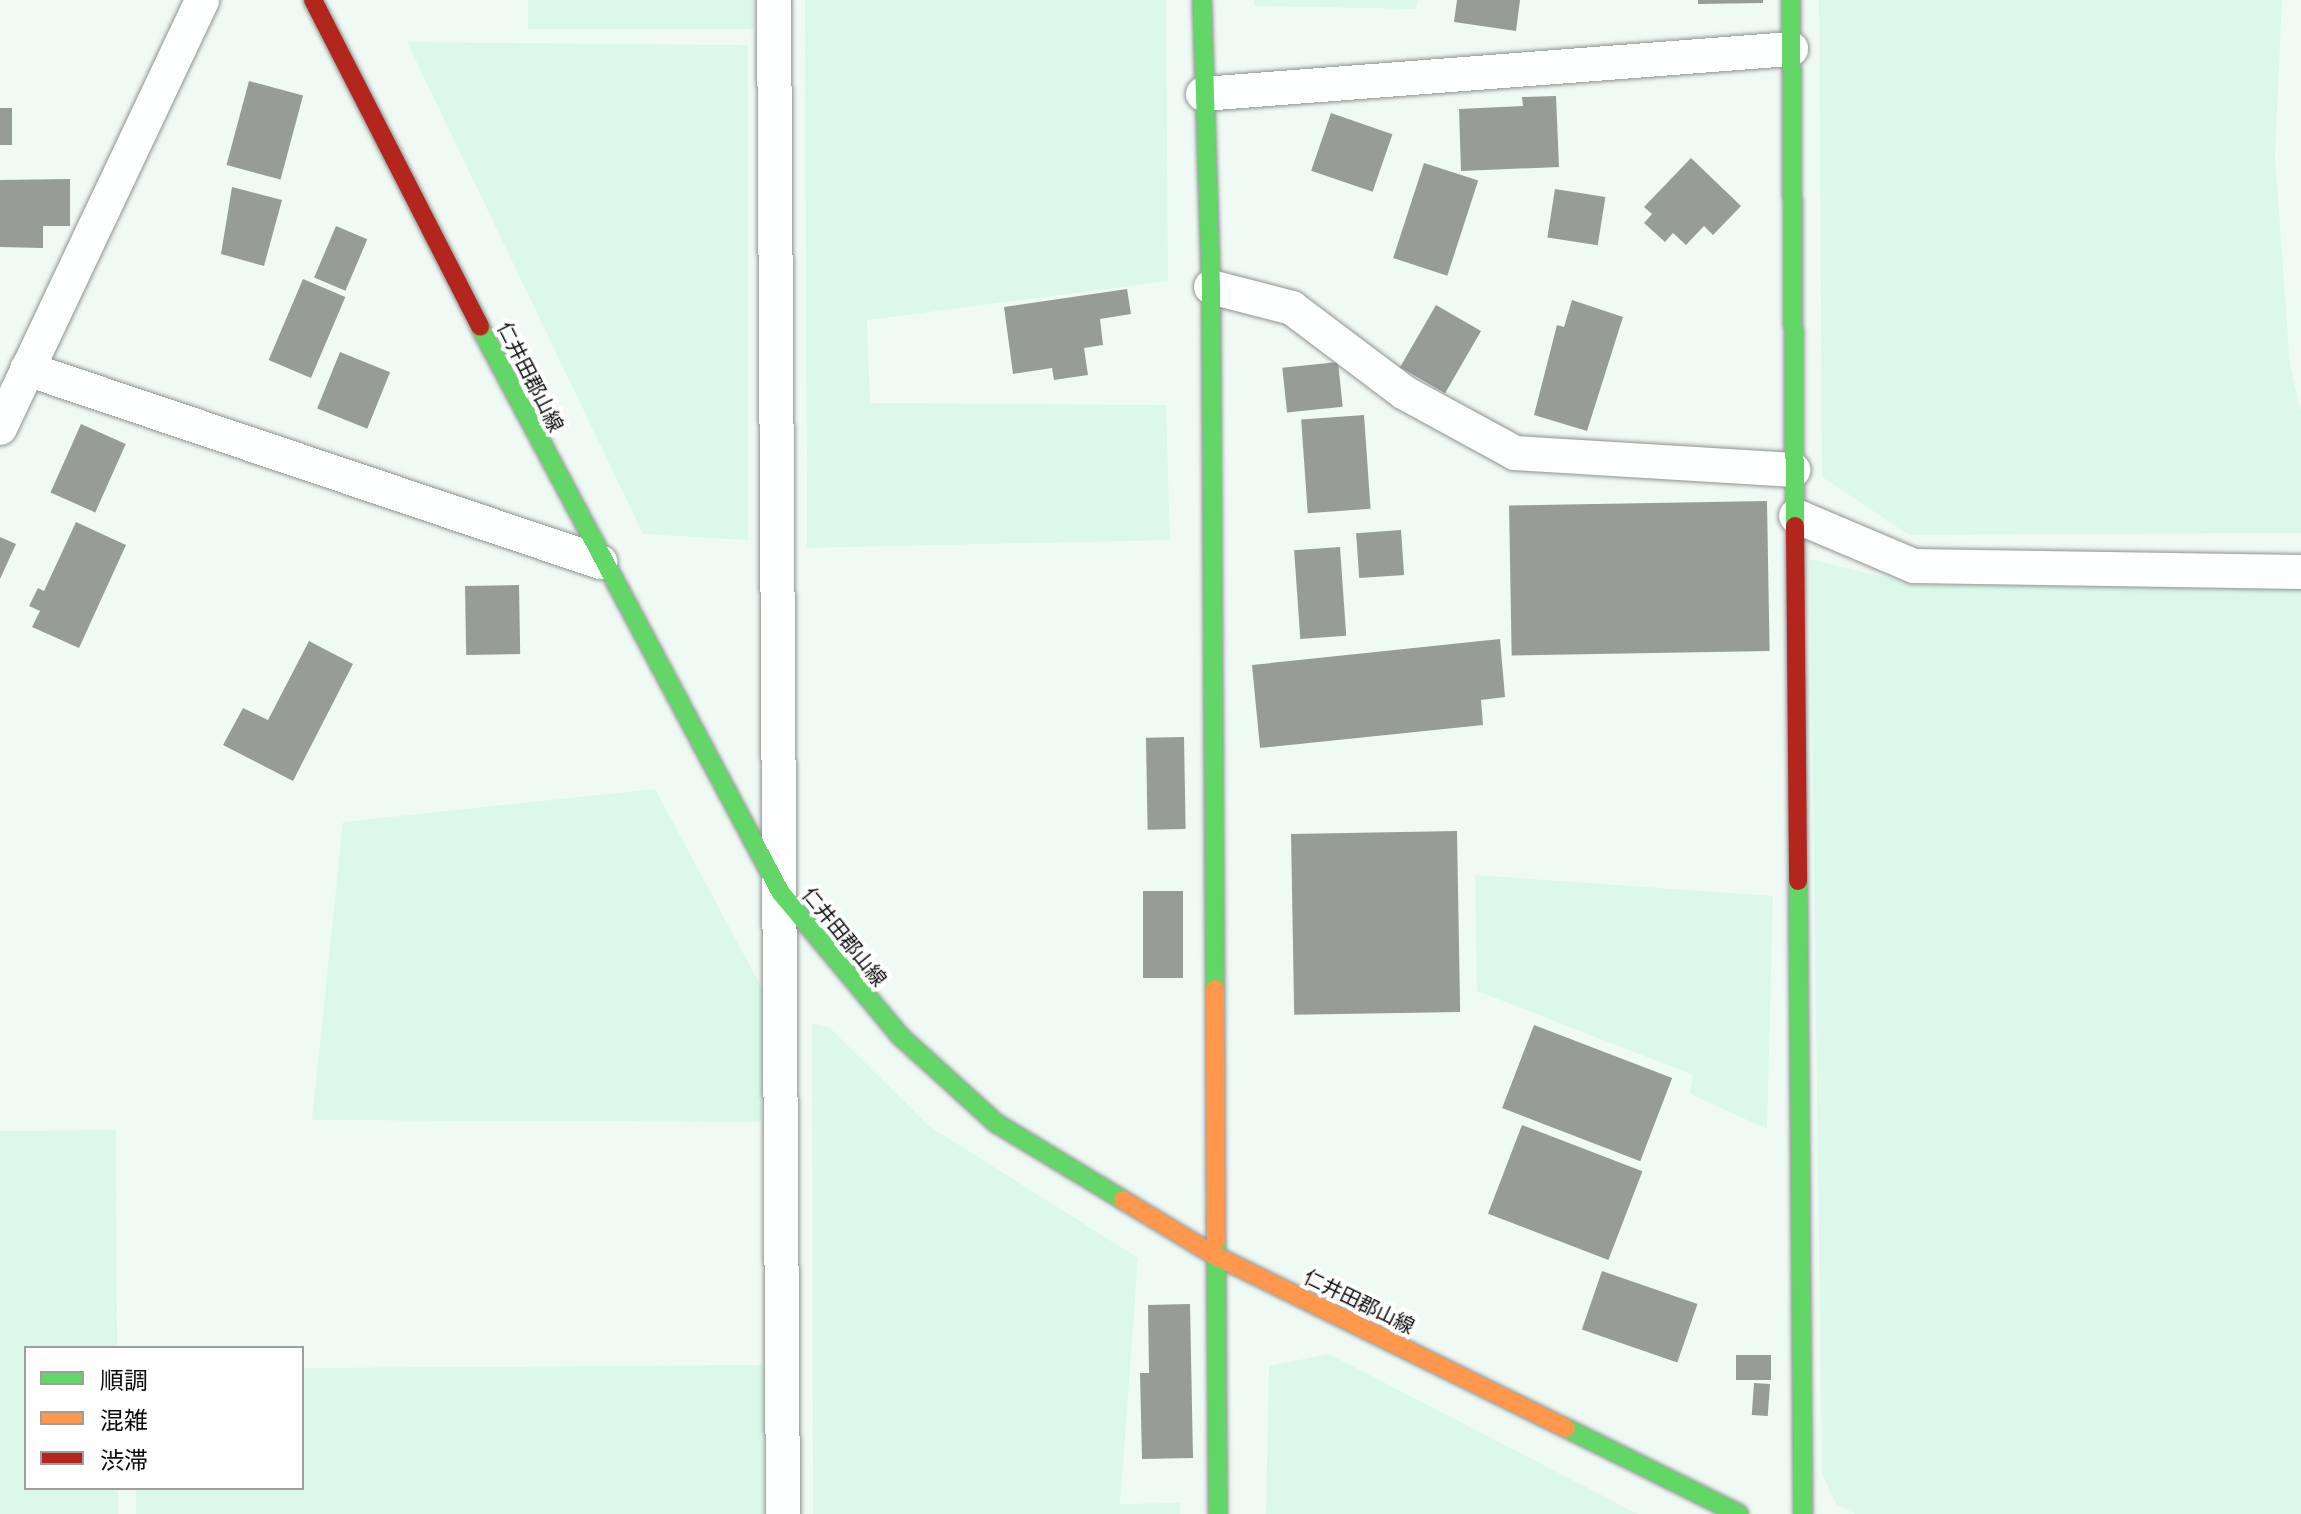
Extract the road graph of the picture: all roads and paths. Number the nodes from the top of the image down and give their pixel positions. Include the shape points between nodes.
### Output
1 (202, 0) edge
2 (313, 0) edge
3 (774, 0) edge
4 (1202, 0) edge
5 (1791, 0) edge
6 (1791, 49) junction
7 (1203, 94) junction
8 (1211, 287) junction
9 (27, 369) junction
10 (0, 428) edge
11 (1793, 470) junction
12 (1796, 516) junction
13 (600, 562) junction
14 (2301, 572) edge
15 (781, 893) junction
16 (1214, 1255) junction
17 (783, 1514) edge
18 (1218, 1514) edge
19 (1739, 1514) edge
20 (1803, 1514) edge

1 - 9 street
2 - 13 street, 仁井田郡山線
3 - 15 street
4 - 7 street
5 - 6 street
6 - 7 street
6 - 11 street
7 - 8 street
8 - 11 street via 1292,308 1405,393 1515,453
8 - 16 street
9 - 10 street
9 - 13 street
11 - 12 street
12 - 14 street via 1914,566
12 - 20 street
13 - 15 street, 仁井田郡山線
15 - 16 street, 仁井田郡山線 via 890,1026 996,1123
15 - 17 street
16 - 18 street
16 - 19 street, 仁井田郡山線

